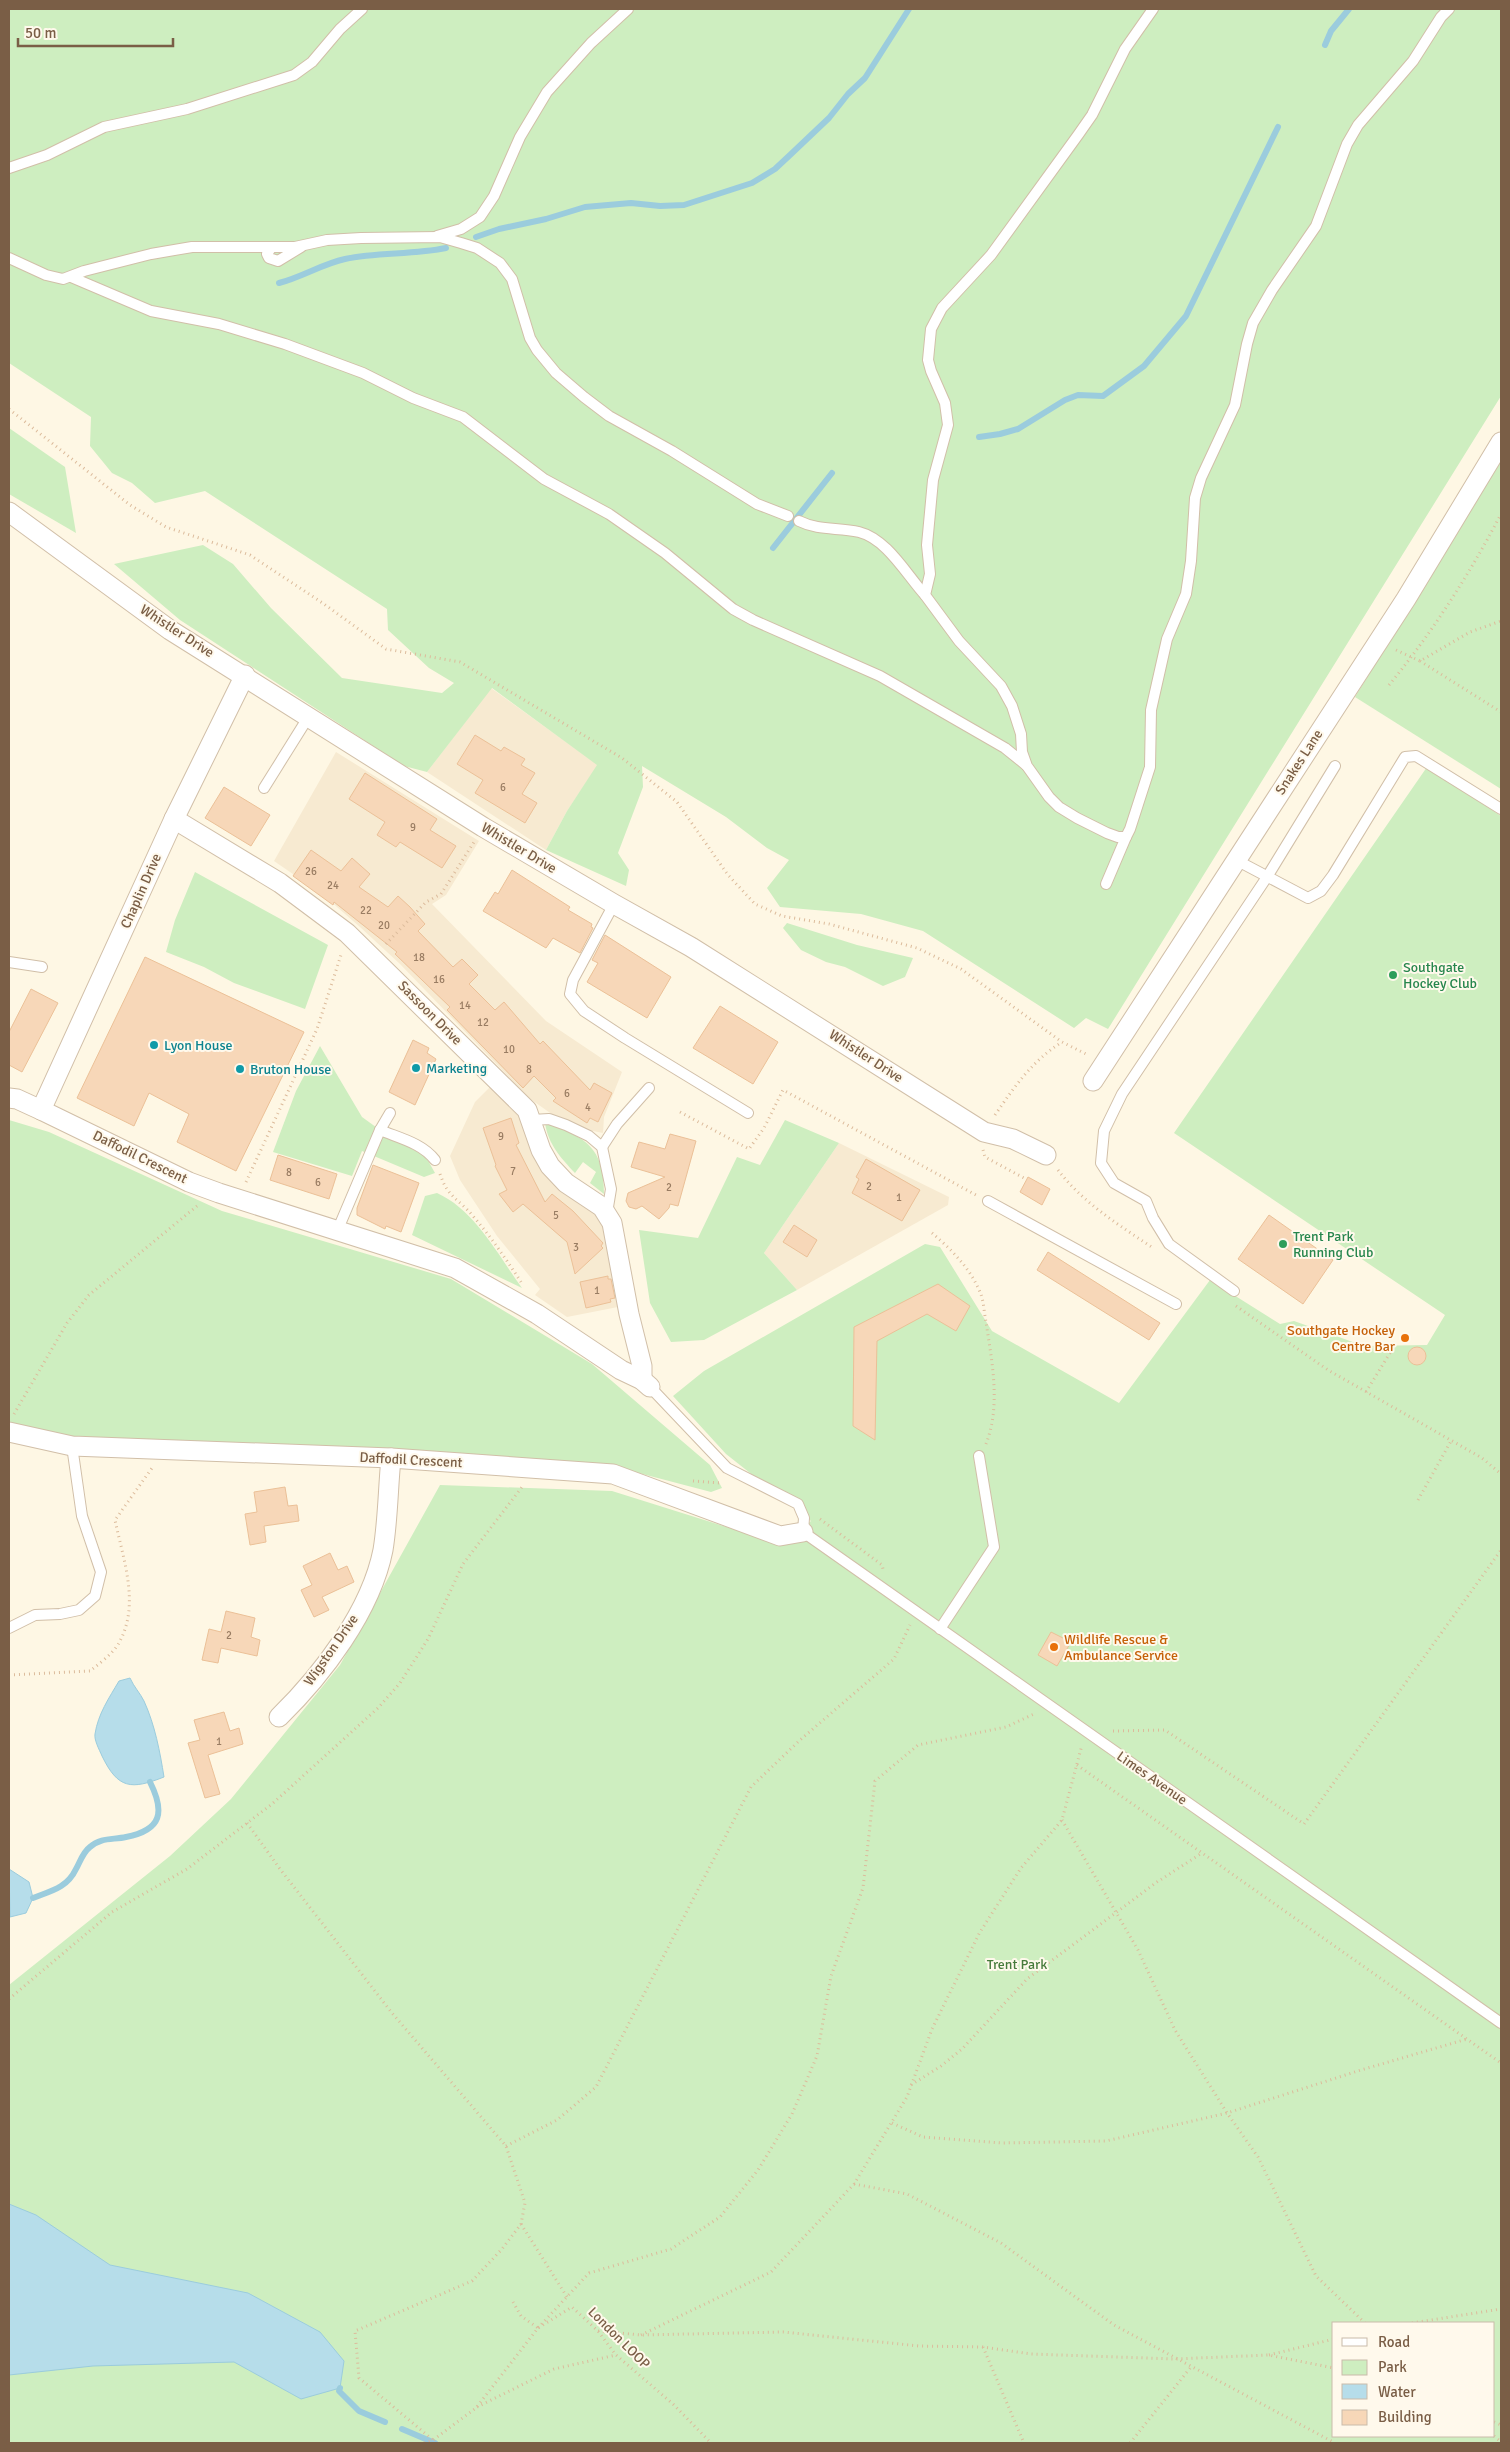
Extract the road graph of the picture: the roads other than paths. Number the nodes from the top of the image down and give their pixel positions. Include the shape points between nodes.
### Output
1 (362, 9) edge
2 (628, 9) edge
3 (1152, 9) edge
4 (1449, 9) edge
5 (9, 168) edge
6 (434, 238) junction
7 (9, 258) edge
8 (71, 276) junction
9 (1501, 442) edge
10 (9, 512) edge
11 (788, 516) dead end
12 (799, 521) dead end
13 (925, 595) junction
14 (245, 675) junction
15 (310, 716) junction
16 (1027, 766) junction
17 (1335, 766) dead end
18 (264, 788) dead end
19 (1501, 809) edge
20 (174, 819) junction
21 (1126, 837) junction
22 (1236, 860) junction
23 (1267, 876) junction
24 (1106, 884) dead end
25 (614, 904) junction
26 (9, 962) edge
27 (42, 967) dead end
28 (1093, 1081) dead end
29 (649, 1088) dead end
30 (9, 1098) edge
31 (41, 1110) junction
32 (390, 1113) dead end
33 (748, 1113) dead end
34 (532, 1120) junction
35 (380, 1130) junction
36 (602, 1147) junction
37 (1046, 1155) road end
38 (435, 1160) road end
39 (988, 1201) road end
40 (607, 1214) junction
41 (338, 1229) junction
42 (1234, 1291) dead end
43 (1176, 1304) dead end
44 (646, 1384) junction
45 (11, 1424) edge
46 (72, 1446) junction
47 (979, 1456) road end
48 (391, 1458) junction
49 (804, 1532) junction
50 (9, 1628) edge
51 (940, 1629) junction
52 (279, 1717) dead end
53 (1501, 2023) edge

1 - 5 lane via 340,29 317,58 294,75 187,109 104,127 47,155
2 - 6 lane via 591,43 547,92 520,137 494,196 480,217 461,229
3 - 13 lane via 1125,49 1092,115 991,255 942,308 931,329 928,360 945,403 948,425 933,480 927,545 930,574
4 - 21 lane via 1413,61 1346,144 1316,226 1253,323 1235,405 1195,498 1186,594 1167,639 1151,710 1150,767
6 - 8 lane via 327,240 303,246 271,248 220,246 174,249
6 - 11 lane via 477,248 500,263 512,279 530,338 537,350 556,373 584,397 609,416 757,504
7 - 8 lane via 63,279
8 - 16 lane via 151,311 219,324 285,344 363,373 413,398 463,417 544,479 609,514 665,553 733,609 880,676 1005,748
9 - 22 street, Snakes Lane via 1406,599
10 - 14 street, Whistler Drive via 170,630
12 - 13 lane via 816,528 859,532 874,539
13 - 16 lane via 959,640 1001,686 1012,706
14 - 15 street, Whistler Drive
14 - 20 street, Chaplin Drive
15 - 18 lane
15 - 25 street, Whistler Drive via 484,827
16 - 21 lane via 1058,807 1107,833
17 - 23 lane
19 - 23 lane via 1416,756 1405,757 1334,875 1321,891 1308,898
20 - 31 street, Chaplin Drive
20 - 34 street, Sassoon Drive via 280,883 348,932 527,1110
21 - 24 lane
22 - 23 lane
22 - 28 street, Snakes Lane
23 - 42 lane via 1122,1094 1104,1131 1102,1163 1114,1183 1146,1201 1169,1244
25 - 33 lane via 573,980 570,994 584,1011
25 - 37 street, Whistler Drive via 700,952 984,1132 1013,1139
26 - 27 lane
29 - 36 lane via 617,1124
30 - 31 street, Daffodil Crescent
31 - 41 street, Daffodil Crescent via 189,1182
32 - 35 lane
34 - 36 lane via 549,1119 566,1125 589,1136
34 - 40 street, Sassoon Drive via 541,1150 550,1166
35 - 38 lane via 415,1144
35 - 41 lane
36 - 40 lane via 611,1190
39 - 43 lane
40 - 44 street via 612,1223
41 - 44 street, Daffodil Crescent via 455,1268 537,1314
44 - 49 lane via 727,1468 798,1504 804,1518
45 - 46 street, Daffodil Crescent
46 - 48 street, Daffodil Crescent
46 - 50 lane via 82,1516 101,1572 96,1596 79,1610 35,1615
47 - 51 lane via 994,1547
48 - 49 street, Daffodil Crescent via 613,1474 780,1536
48 - 52 street, Wigston Drive via 382,1550 374,1581 350,1629 321,1669
49 - 51 lane, Limes Avenue
51 - 53 lane, Limes Avenue

